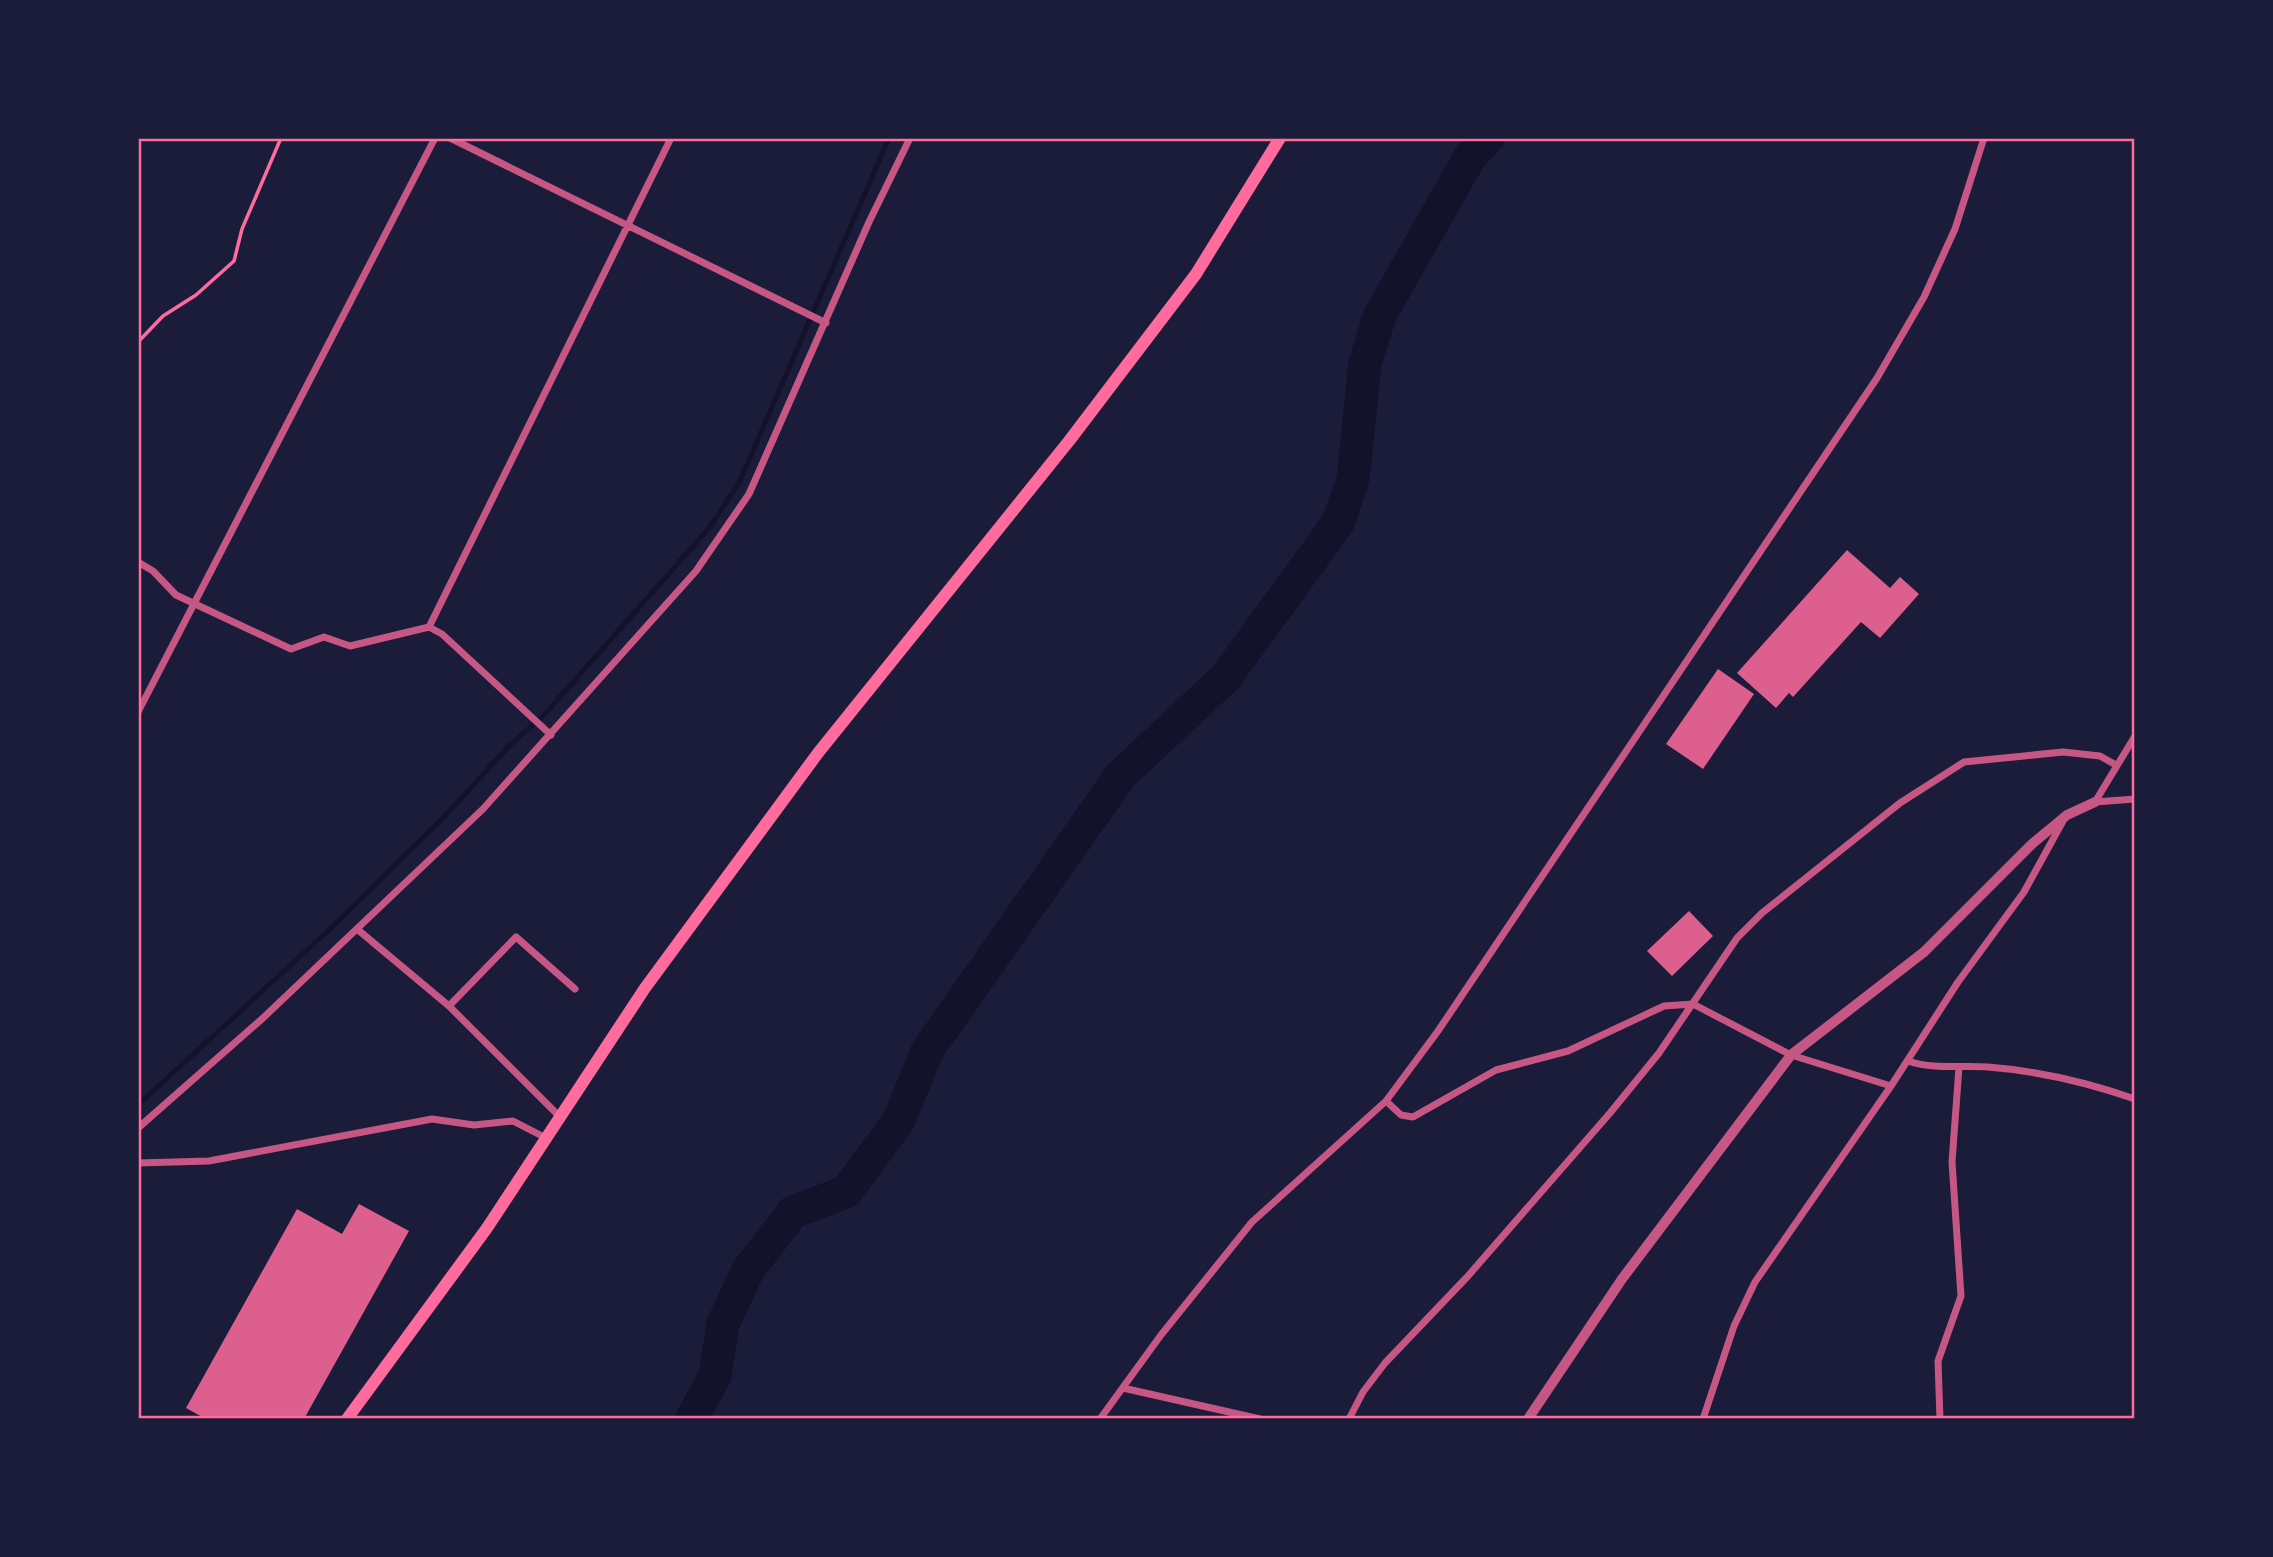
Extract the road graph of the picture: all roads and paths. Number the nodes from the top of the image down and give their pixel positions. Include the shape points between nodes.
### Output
1 (281, 138) edge
2 (435, 138) edge
3 (450, 138) edge
4 (671, 138) edge
5 (910, 138) edge
6 (1280, 138) edge
7 (1984, 138) edge
8 (628, 228) junction
9 (826, 323) junction
10 (138, 342) edge
11 (138, 562) edge
12 (195, 604) junction
13 (429, 627) junction
14 (138, 712) edge
15 (551, 735) junction
16 (2135, 736) edge
17 (2116, 765) junction
18 (2135, 799) edge
19 (2095, 802) junction
20 (2067, 815) junction
21 (358, 929) junction
22 (575, 989) dead end
23 (1693, 1004) junction
24 (449, 1006) junction
25 (1791, 1055) junction
26 (1908, 1061) junction
27 (1959, 1067) junction
28 (1892, 1086) junction
29 (2135, 1099) edge
30 (1386, 1101) junction
31 (560, 1118) junction
32 (138, 1128) edge
33 (546, 1138) junction
34 (138, 1163) edge
35 (1123, 1388) junction
36 (347, 1419) edge
37 (1100, 1419) edge
38 (1260, 1419) edge
39 (1349, 1419) edge
40 (1528, 1419) edge
41 (1703, 1419) edge
42 (1940, 1419) edge

1 - 10 path via 242,229 234,261 204,289 163,316
2 - 12 street
3 - 8 street
4 - 8 street
5 - 9 street
6 - 31 main road via 1196,274 1069,441 818,753 645,988
7 - 30 street via 1955,229 1924,297 1877,378 1438,1031
8 - 9 street
8 - 13 street
9 - 15 street via 749,494 724,533 696,572
11 - 12 street via 176,595
12 - 13 street via 291,649 324,637 350,646
12 - 14 street
13 - 15 street
15 - 21 street via 483,809
16 - 17 street
17 - 19 street
17 - 23 street via 2100,756 2063,752 1983,758 1942,773 1762,913 1714,969
18 - 19 street
19 - 20 street
20 - 25 street via 1924,952
20 - 26 street via 2024,892
21 - 24 street
21 - 32 street
22 - 24 street via 516,937
23 - 25 street
23 - 30 street via 1664,1006 1568,1051 1496,1070 1413,1117 1401,1115
23 - 39 street via 1610,1113 1385,1363
24 - 31 street
25 - 28 street
25 - 40 street via 1622,1279
26 - 27 street
26 - 28 street
27 - 29 street via 2065,1076
27 - 42 street via 1952,1162 1961,1296 1938,1361
28 - 41 street via 1755,1282 1734,1326
30 - 35 street via 1252,1222
31 - 33 main road
33 - 34 street via 513,1121 474,1125 432,1119 209,1161
33 - 36 main road via 487,1228
35 - 37 street
35 - 38 street

